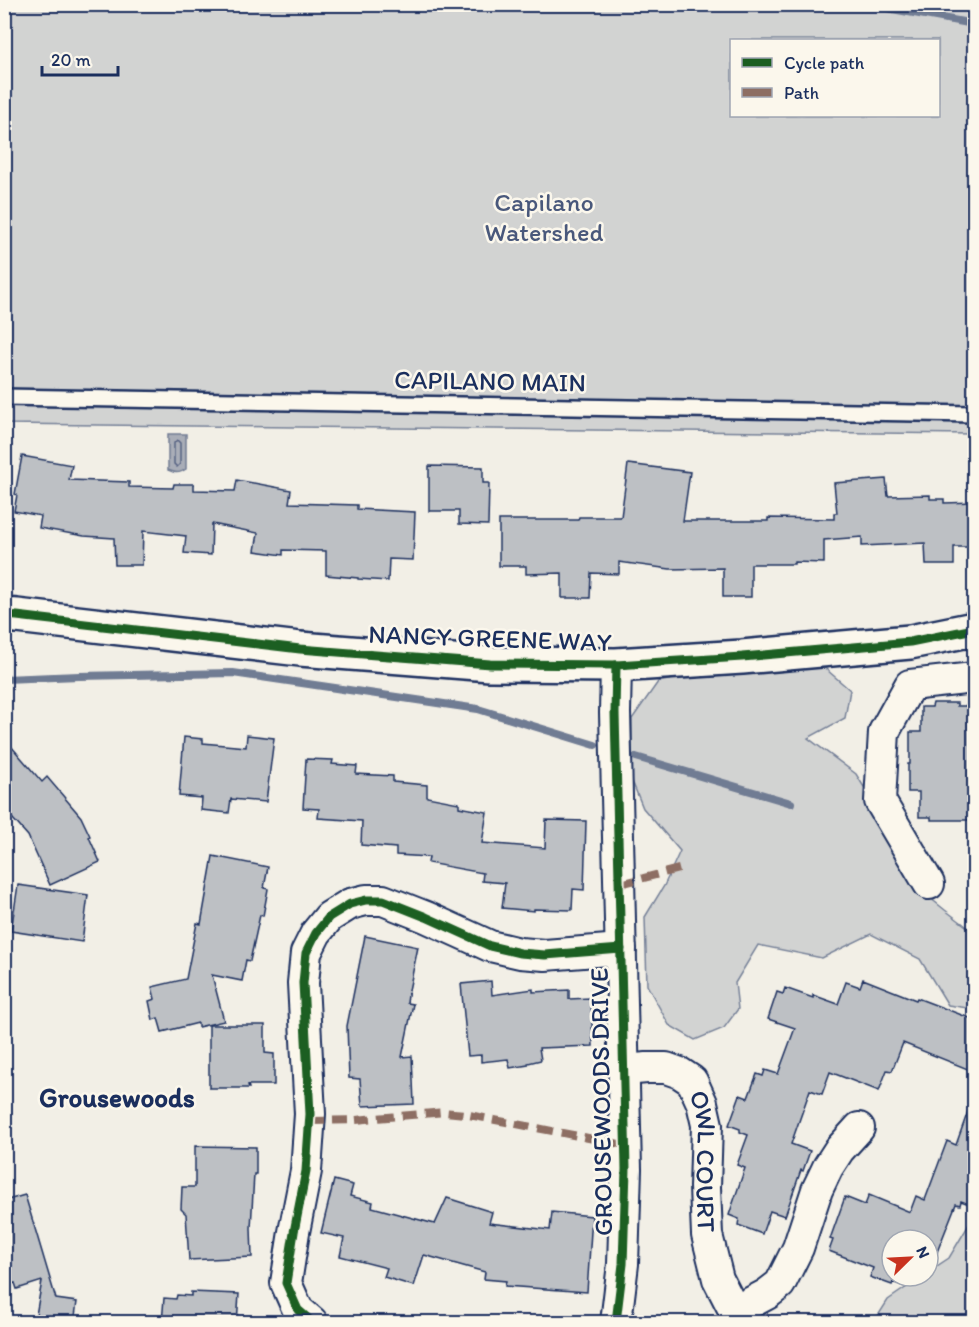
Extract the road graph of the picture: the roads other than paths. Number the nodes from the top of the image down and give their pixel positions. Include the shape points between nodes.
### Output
1 (4, 397) edge
2 (975, 414) edge
3 (4, 615) edge
4 (975, 629) edge
5 (910, 642) junction
6 (616, 665) junction
7 (975, 678) edge
8 (910, 685) junction
9 (929, 884) dead end
10 (621, 949) junction
11 (624, 1070) junction
12 (859, 1128) dead end
13 (738, 1317) edge
14 (312, 1323) edge
15 (616, 1323) edge

1 - 2 lane, CAPILANO MAIN
3 - 6 street, NANCY GREENE WAY via 300,648 490,664
4 - 5 street, NANCY GREENE WAY
5 - 6 street, NANCY GREENE WAY
5 - 8 street
6 - 10 street, GROUSEWOODS DRIVE
7 - 8 street
8 - 9 street via 884,732 880,801
10 - 11 street, GROUSEWOODS DRIVE
10 - 14 street via 520,953 490,946 383,900 350,904 329,917 306,953 303,982 310,1114 306,1171 286,1283 298,1310
11 - 13 street, OWL COURT via 666,1068 692,1081 707,1125 707,1235 718,1279
11 - 15 street, GROUSEWOODS DRIVE via 623,1264
12 - 13 street, OWL COURT via 828,1167 780,1284

